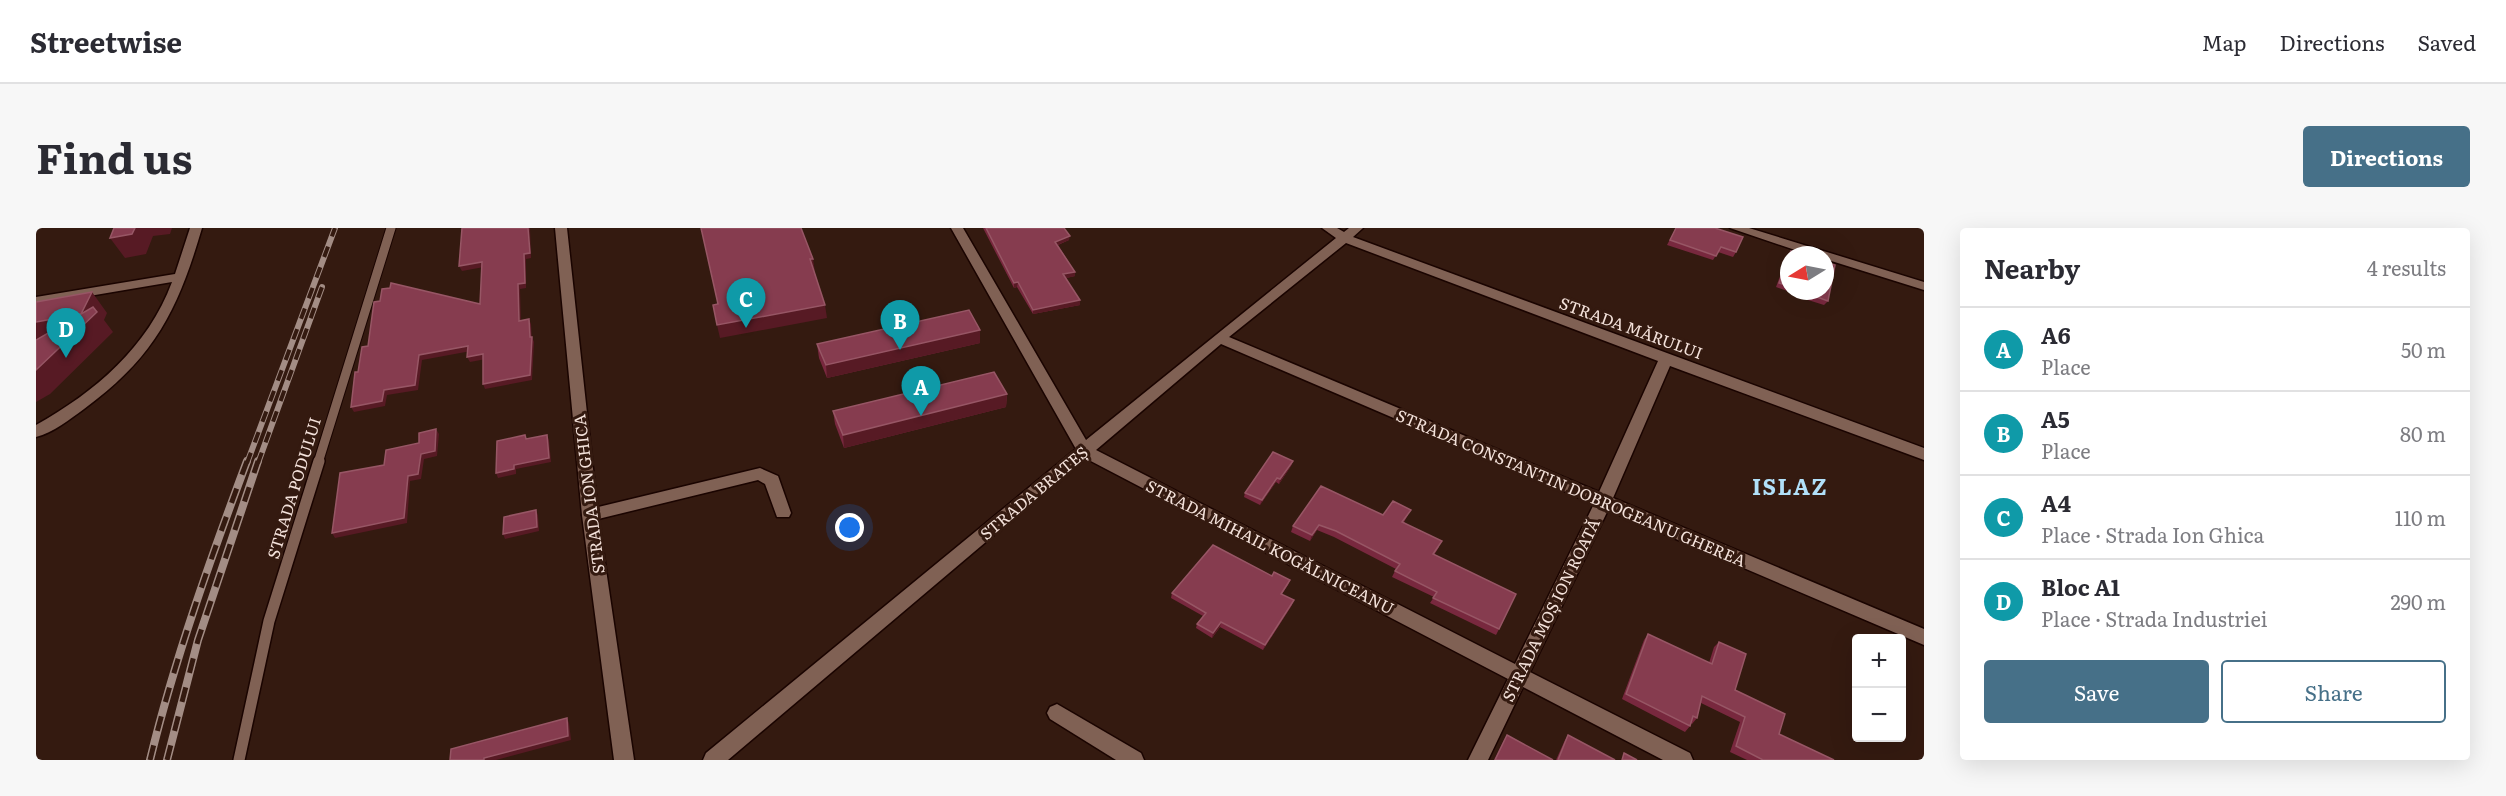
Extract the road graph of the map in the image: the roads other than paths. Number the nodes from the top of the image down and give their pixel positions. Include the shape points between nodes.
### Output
1 (196, 228) edge
2 (391, 228) edge
3 (561, 228) edge
4 (957, 228) edge
5 (1328, 228) edge
6 (1736, 228) edge
7 (1351, 233) edge
8 (1795, 246) edge
9 (1834, 258) edge
10 (180, 277) junction
11 (1924, 286) edge
12 (36, 301) edge
13 (1219, 338) junction
14 (1665, 361) junction
15 (36, 432) edge
16 (1085, 451) junction
17 (1924, 454) edge
18 (1603, 502) junction
19 (783, 513) dead end
20 (590, 515) junction
21 (1924, 636) edge
22 (1520, 676) junction
23 (1057, 713) dead end
24 (239, 760) edge
25 (624, 760) edge
26 (713, 760) edge
27 (1134, 760) edge
28 (1478, 760) edge
29 (1683, 760) edge

1 - 10 street
2 - 24 lane, STRADA PODULUI via 269,621
3 - 20 street, STRADA ION GHICA
4 - 16 street
5 - 7 street, STRADA MĂRULUI
6 - 8 street
7 - 13 street, STRADA BRATEȘ
7 - 14 street, STRADA MĂRULUI
9 - 11 street
10 - 12 street
10 - 15 street via 160,322 124,367 77,406
13 - 16 street, STRADA BRATEȘ
13 - 18 street, STRADA CONSTANTIN DOBROGEANU GHEREA
14 - 17 street, STRADA MĂRULUI
14 - 18 street, STRADA MOȘ ION ROATĂ
16 - 22 street, STRADA MIHAIL KOGĂLNICEANU
16 - 26 street, STRADA BRATEȘ
18 - 21 street, STRADA CONSTANTIN DOBROGEANU GHEREA
18 - 22 street, STRADA MOȘ ION ROATĂ
19 - 20 street via 772,480 760,474
20 - 25 street, STRADA ION GHICA
22 - 28 street, STRADA MOȘ ION ROATĂ
22 - 29 street, STRADA MIHAIL KOGĂLNICEANU
23 - 27 street

